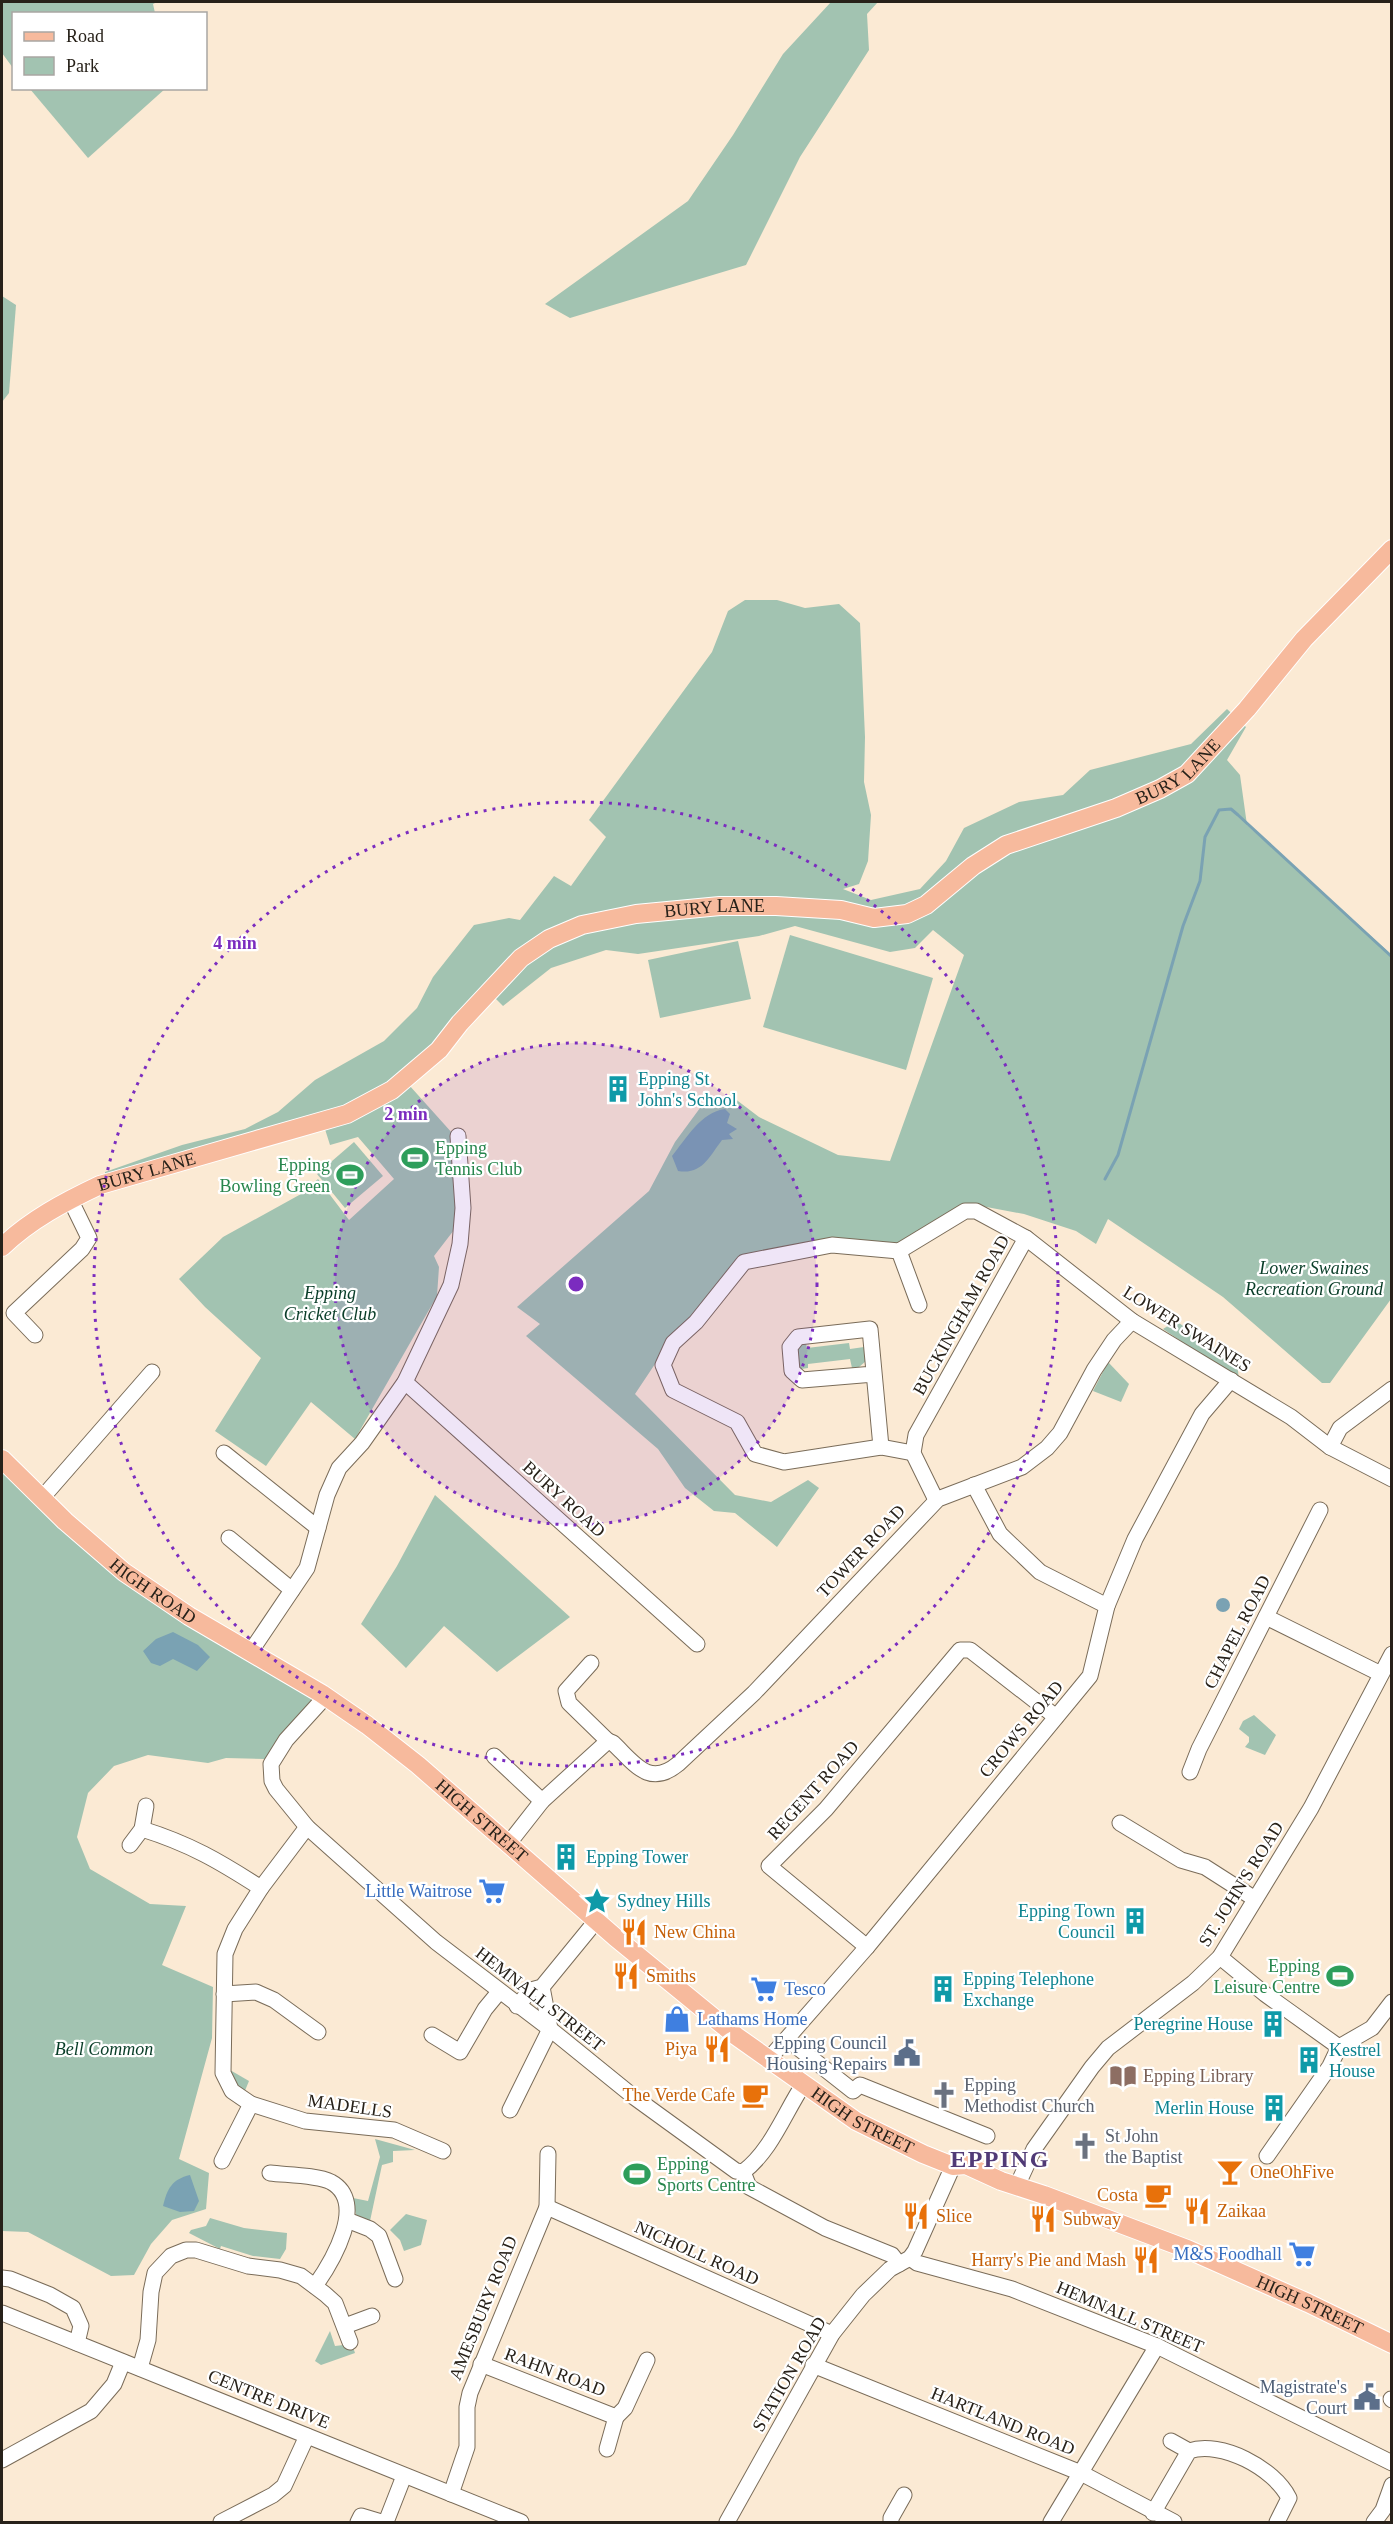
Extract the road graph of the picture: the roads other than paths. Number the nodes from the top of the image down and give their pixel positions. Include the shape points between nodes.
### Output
1 (1392, 549) edge
2 (458, 1136) dead end
3 (70, 1199) junction
4 (1026, 1238) junction
5 (2, 1247) edge
6 (899, 1251) junction
7 (919, 1305) dead end
8 (1132, 1321) junction
9 (35, 1335) dead end
10 (152, 1372) dead end
11 (874, 1374) junction
12 (1231, 1380) junction
13 (405, 1382) junction
14 (1392, 1389) edge
15 (881, 1447) junction
16 (1330, 1447) junction
17 (224, 1453) dead end
18 (913, 1453) junction
19 (2, 1459) edge
20 (1392, 1479) edge
21 (974, 1485) junction
22 (42, 1498) junction
23 (936, 1500) junction
24 (1320, 1510) dead end
25 (318, 1527) junction
26 (229, 1538) dead end
27 (292, 1590) junction
28 (1107, 1606) junction
29 (1266, 1617) junction
30 (698, 1644) dead end
31 (251, 1651) junction
32 (1392, 1654) edge
33 (591, 1663) dead end
34 (1381, 1674) junction
35 (326, 1696) junction
36 (1056, 1717) junction
37 (608, 1741) junction
38 (494, 1756) dead end
39 (1190, 1772) dead end
40 (542, 1801) junction
41 (146, 1806) dead end
42 (1120, 1823) dead end
43 (307, 1827) junction
44 (142, 1829) junction
45 (509, 1843) junction
46 (130, 1845) dead end
47 (261, 1887) junction
48 (1256, 1899) junction
49 (596, 1921) junction
50 (867, 1947) junction
51 (1220, 1957) junction
52 (542, 1987) junction
53 (500, 1992) junction
54 (224, 1994) junction
55 (1392, 2002) edge
56 (518, 2006) junction
57 (550, 2029) junction
58 (318, 2032) dead end
59 (432, 2035) dead end
60 (787, 2039) junction
61 (1339, 2047) junction
62 (768, 2060) junction
63 (803, 2085) junction
64 (251, 2104) junction
65 (510, 2110) dead end
66 (987, 2136) dead end
67 (443, 2151) dead end
68 (548, 2154) dead end
69 (1267, 2156) dead end
70 (222, 2161) dead end
71 (953, 2166) junction
72 (742, 2172) junction
73 (270, 2174) dead end
74 (1017, 2186) junction
75 (547, 2207) junction
76 (347, 2220) junction
77 (904, 2261) junction
78 (2, 2278) edge
79 (395, 2279) dead end
80 (315, 2286) junction
81 (2, 2313) edge
82 (372, 2316) dead end
83 (345, 2326) junction
84 (832, 2334) junction
85 (350, 2342) dead end
86 (77, 2343) junction
87 (1391, 2343) edge
88 (1157, 2346) junction
89 (647, 2360) dead end
90 (123, 2362) junction
91 (480, 2364) junction
92 (813, 2365) junction
93 (140, 2368) junction
94 (616, 2417) junction
95 (307, 2436) junction
96 (1171, 2441) dead end
97 (607, 2449) dead end
98 (1189, 2451) junction
99 (2, 2460) edge
100 (1392, 2463) edge
101 (1081, 2473) junction
102 (404, 2476) junction
103 (1392, 2485) edge
104 (451, 2494) junction
105 (904, 2495) dead end
106 (1153, 2513) junction
107 (221, 2523) edge
108 (358, 2523) edge
109 (381, 2523) edge
110 (386, 2523) edge
111 (521, 2523) edge
112 (727, 2523) edge
113 (891, 2523) edge
114 (1051, 2523) edge
115 (1174, 2523) edge
116 (1277, 2523) edge
117 (1374, 2523) edge

1 - 3 main road, BURY LANE via 1304,639 1187,774 1116,808 1006,845 926,905 907,914 874,918 841,910 720,906 636,914 582,925 549,939 521,958 439,1050 392,1090 347,1114 117,1179
2 - 13 street via 462,1181 460,1244 451,1285
3 - 5 main road, BURY LANE via 23,1228
3 - 9 street via 89,1238 82,1250 14,1313
4 - 6 street, BUCKINGHAM ROAD via 976,1211 965,1211
4 - 8 street, LOWER SWAINES
4 - 18 street, BUCKINGHAM ROAD via 916,1435
6 - 7 street
6 - 15 street via 832,1245 744,1262 696,1322 672,1343 663,1365 673,1390 737,1422 755,1454 784,1462
8 - 12 street, LOWER SWAINES
8 - 21 street, TOWER ROAD via 1107,1350 1060,1434 1022,1467
10 - 22 street
11 - 11 street via 870,1329 798,1337 790,1347 792,1371 802,1380
11 - 15 street
12 - 16 street, LOWER SWAINES
12 - 28 street, CROWS ROAD via 1196,1424 1135,1539
13 - 25 street via 362,1443 339,1468
13 - 30 street, BURY ROAD
14 - 16 street via 1340,1428
15 - 18 street
16 - 20 street, LOWER SWAINES
17 - 25 street
18 - 23 street
19 - 22 main road, HIGH ROAD
21 - 23 street, TOWER ROAD
21 - 28 street via 1000,1534 1040,1572
22 - 31 main road, HIGH ROAD via 124,1572 189,1617
23 - 37 street, TOWER ROAD via 754,1693 668,1773 654,1775 642,1771
24 - 29 street, CHAPEL ROAD
25 - 27 street via 307,1568
26 - 27 street
27 - 31 street
28 - 36 street, CROWS ROAD via 1090,1676
29 - 34 street
29 - 39 street, CHAPEL ROAD
31 - 35 main road, HIGH ROAD
32 - 34 street, ST. JOHN'S ROAD
33 - 37 street, TOWER ROAD via 566,1691 569,1703
34 - 48 street, ST. JOHN'S ROAD via 1311,1808
35 - 43 street, HEMNALL STREET via 286,1740 271,1764 276,1789
35 - 45 main road, HIGH STREET via 418,1765
36 - 50 street, CROWS ROAD
36 - 50 street, REGENT ROAD via 970,1650 960,1650 826,1809 769,1866
37 - 40 street
38 - 40 street
40 - 45 street
41 - 44 street
42 - 48 street via 1181,1860 1205,1867
43 - 47 street, MADELLS
43 - 53 street, HEMNALL STREET via 436,1942
44 - 46 street
44 - 47 street via 209,1855
45 - 49 main road, HIGH STREET
47 - 54 street, MADELLS via 225,1954
48 - 51 street, ST. JOHN'S ROAD
49 - 52 street
49 - 62 main road, HIGH STREET
50 - 60 street, CROWS ROAD
51 - 61 street
51 - 74 street, ST. JOHN'S ROAD via 1193,1983 1108,2048 1034,2149
52 - 56 street via 531,1990
52 - 57 street
53 - 56 street, HEMNALL STREET
53 - 59 street via 485,2009 460,2052
54 - 58 street via 256,1992 274,2000
54 - 64 street, MADELLS via 223,2073 232,2091
55 - 61 street via 1372,2028
56 - 57 street, HEMNALL STREET
57 - 65 street
57 - 72 street, HEMNALL STREET via 634,2097
60 - 62 street, CROWS ROAD
60 - 66 street via 853,2091 860,2085
61 - 69 street
62 - 63 main road, HIGH STREET
63 - 71 main road, HIGH STREET via 856,2121
63 - 72 street via 775,2135
64 - 67 street, MADELLS via 305,2121 394,2130
64 - 70 street
68 - 75 street
71 - 74 main road, HIGH STREET via 966,2165
71 - 77 street, STATION ROAD via 923,2236
72 - 77 street, HEMNALL STREET via 749,2187 825,2228
73 - 76 street via 332,2183 347,2201
74 - 87 main road, HIGH STREET via 1194,2252
75 - 84 street, NICHOLL ROAD
75 - 91 street, AMESBURY ROAD
76 - 79 street via 379,2236
76 - 80 street via 334,2256
77 - 84 street, STATION ROAD via 863,2295
77 - 88 street, HEMNALL STREET via 1012,2289
78 - 86 street via 50,2295 73,2308 81,2326
80 - 83 street via 334,2303
80 - 93 street via 301,2276 280,2270 196,2250 178,2252 164,2261 153,2279 148,2340
81 - 86 street, CENTRE DRIVE
82 - 83 street
83 - 85 street
84 - 92 street, STATION ROAD
86 - 90 street, CENTRE DRIVE
88 - 100 street, HEMNALL STREET
88 - 101 street
89 - 94 street, RAHN ROAD via 625,2408
90 - 93 street, CENTRE DRIVE
90 - 99 street via 114,2384 91,2411
91 - 94 street, RAHN ROAD
91 - 104 street, AMESBURY ROAD via 467,2407 467,2447
92 - 101 street, HARTLAND ROAD
92 - 112 street, STATION ROAD
93 - 95 street, CENTRE DRIVE
94 - 97 street, RAHN ROAD
95 - 102 street, CENTRE DRIVE
95 - 107 street via 284,2486
96 - 98 street
98 - 106 street
98 - 116 street via 1201,2447 1237,2453 1283,2485 1289,2498
101 - 106 street, HARTLAND ROAD
101 - 114 street
102 - 104 street, CENTRE DRIVE
102 - 110 street
103 - 117 street
104 - 111 street, CENTRE DRIVE
105 - 113 street
106 - 115 street, HARTLAND ROAD
108 - 109 street via 361,2516

